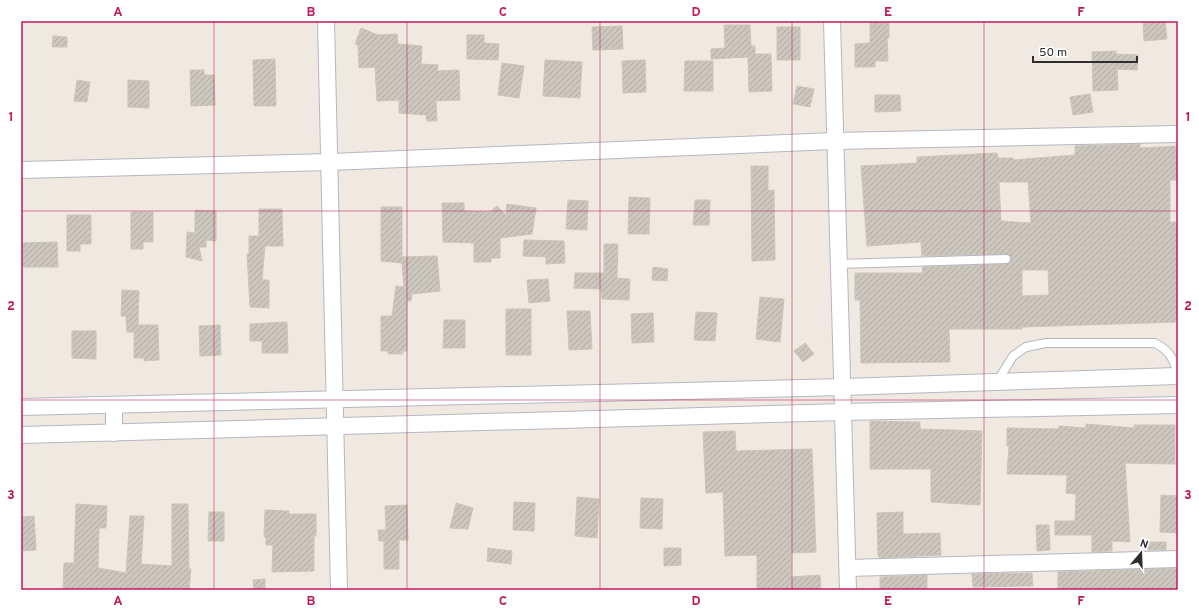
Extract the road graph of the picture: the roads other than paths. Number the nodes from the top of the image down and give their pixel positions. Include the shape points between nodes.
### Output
1 (326, 21) edge
2 (832, 21) edge
3 (1178, 134) edge
4 (834, 141) junction
5 (330, 162) junction
6 (21, 170) edge
7 (1006, 260) dead end
8 (839, 264) junction
9 (1178, 374) edge
10 (997, 382) junction
11 (843, 387) junction
12 (584, 393) junction
13 (335, 399) junction
14 (114, 404) junction
15 (1178, 405) edge
16 (21, 407) edge
17 (844, 412) junction
18 (585, 419) junction
19 (336, 427) junction
20 (114, 433) junction
21 (21, 435) edge
22 (1178, 559) edge
23 (848, 568) junction
24 (339, 590) edge
25 (848, 590) edge

1 - 5 street
2 - 4 street
3 - 4 street
4 - 5 street
4 - 8 street
5 - 6 street
5 - 13 street
7 - 8 lane
8 - 11 street
9 - 10 street
9 - 10 lane via 1172,356 1155,343 1046,343 1026,347 1013,356
10 - 11 street
11 - 12 street
11 - 17 street
12 - 13 street
12 - 18 street
13 - 14 street
13 - 19 street
14 - 16 street
14 - 20 street
15 - 17 street
17 - 18 street
17 - 23 street
18 - 19 street
19 - 20 street
19 - 24 street
20 - 21 street
22 - 23 street
23 - 25 street

